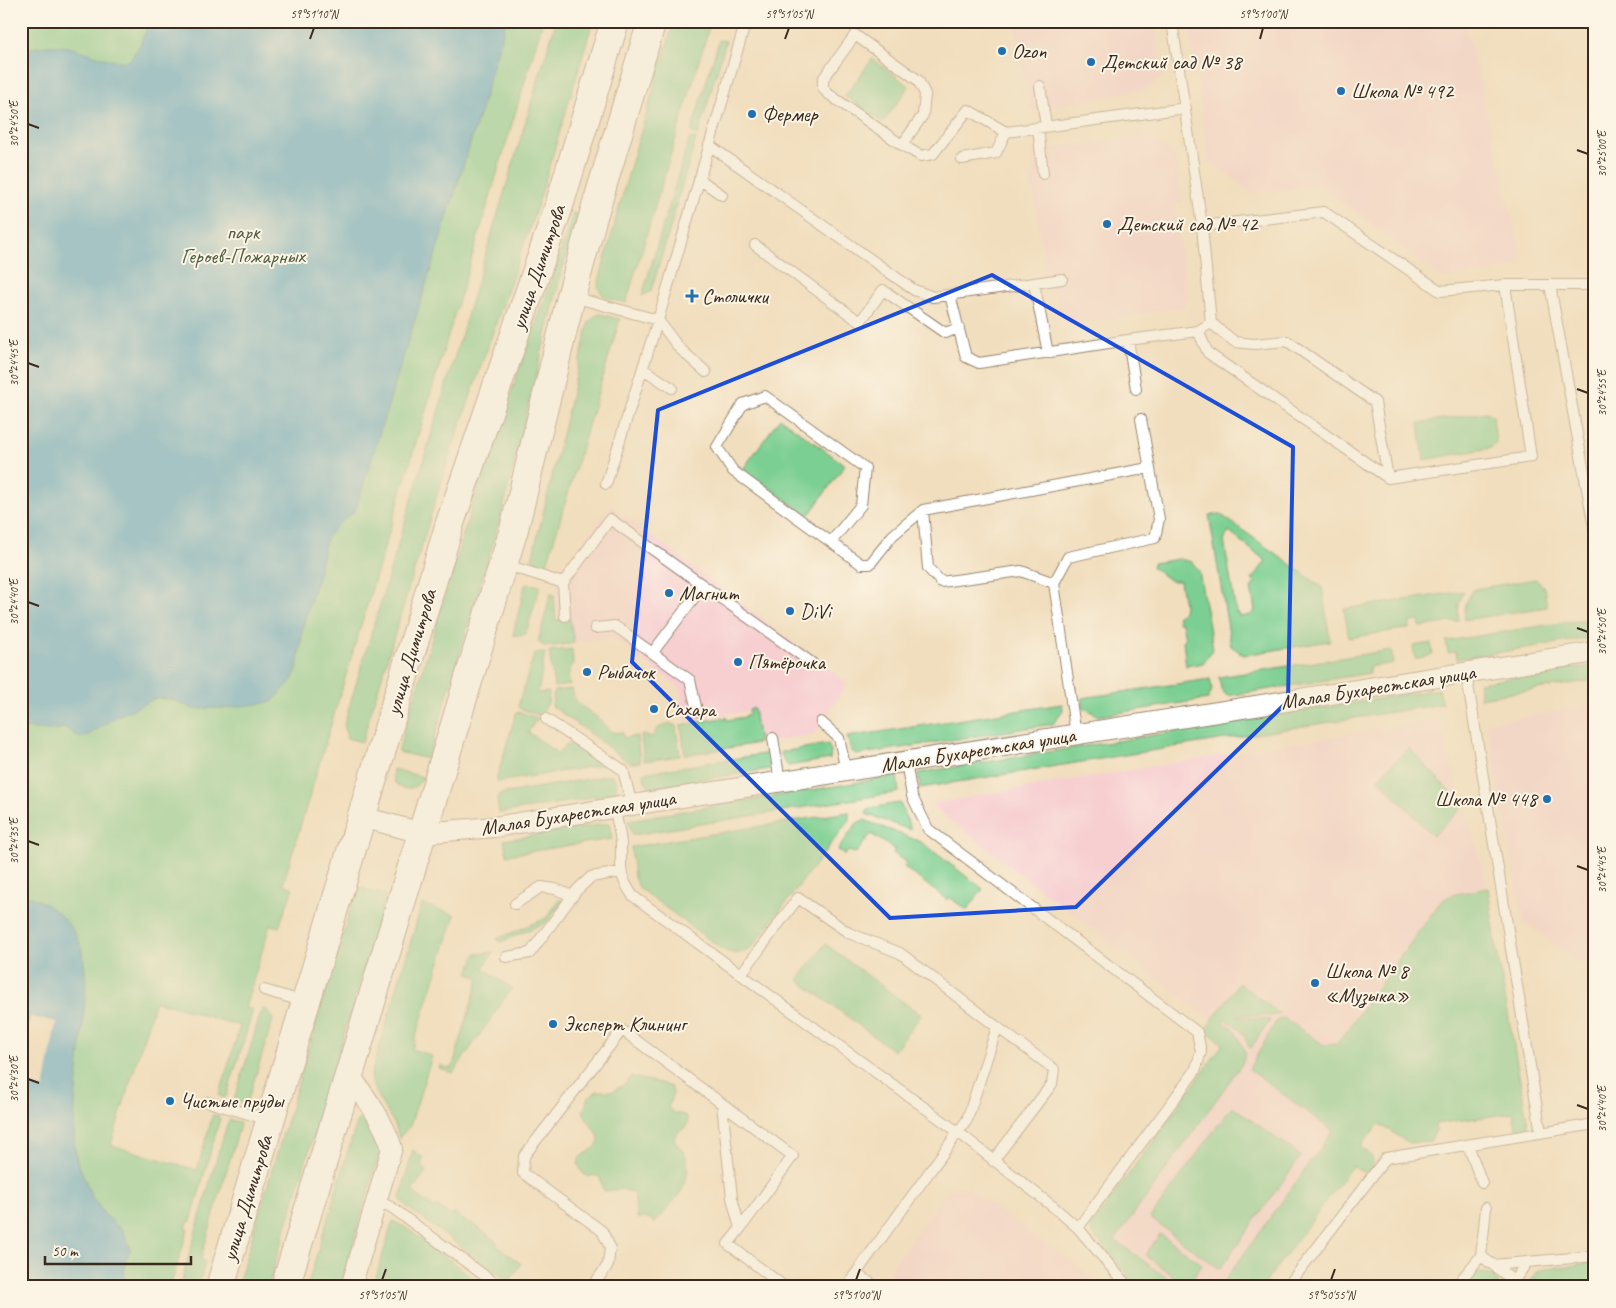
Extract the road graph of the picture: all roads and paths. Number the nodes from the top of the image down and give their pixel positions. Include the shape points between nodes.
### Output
1 (615, 21) edge
2 (652, 21) edge
3 (746, 21) edge
4 (1172, 21) edge
5 (1040, 86) dead end
6 (1186, 108) junction
7 (1042, 127) junction
8 (1006, 132) junction
9 (709, 145) junction
10 (902, 145) junction
11 (962, 159) dead end
12 (1043, 174) dead end
13 (699, 179) junction
14 (722, 195) dead end
15 (1202, 226) junction
16 (754, 245) dead end
17 (1062, 279) dead end
18 (1034, 283) junction
19 (1595, 285) edge
20 (1505, 286) junction
21 (1550, 286) junction
22 (950, 295) junction
23 (571, 297) junction
24 (658, 320) junction
25 (1211, 323) junction
26 (959, 328) junction
27 (1198, 331) junction
28 (1128, 340) junction
29 (1048, 353) junction
30 (643, 369) junction
31 (706, 372) dead end
32 (672, 388) dead end
33 (1136, 389) dead end
34 (1141, 419) dead end
35 (1149, 468) junction
36 (1388, 478) junction
37 (606, 484) dead end
38 (923, 510) junction
39 (1595, 533) edge
40 (831, 542) junction
41 (503, 564) junction
42 (563, 583) junction
43 (1054, 584) junction
44 (703, 586) junction
45 (565, 616) dead end
46 (595, 628) dead end
47 (654, 652) junction
48 (1595, 652) edge
49 (812, 663) dead end
50 (1466, 672) junction
51 (697, 711) dead end
52 (546, 719) dead end
53 (821, 722) dead end
54 (1076, 735) junction
55 (774, 738) dead end
56 (906, 762) junction
57 (846, 771) junction
58 (780, 782) junction
59 (624, 807) junction
60 (362, 817) junction
61 (422, 833) junction
62 (621, 872) junction
63 (574, 896) junction
64 (515, 904) dead end
65 (506, 957) dead end
66 (741, 974) junction
67 (264, 990) dead end
68 (306, 1002) junction
69 (996, 1027) junction
70 (349, 1074) junction
71 (208, 1102) dead end
72 (722, 1104) junction
73 (270, 1120) junction
74 (1595, 1124) edge
75 (958, 1132) junction
76 (1541, 1133) junction
77 (1468, 1144) junction
78 (993, 1161) junction
79 (1482, 1183) dead end
80 (376, 1201) junction
81 (1486, 1208) dead end
82 (1078, 1228) junction
83 (740, 1229) junction
84 (1481, 1256) junction
85 (1595, 1256) edge
86 (1528, 1262) junction
87 (1493, 1265) junction
88 (856, 1274) junction
89 (1512, 1284) edge
90 (220, 1287) edge
91 (285, 1287) edge
92 (351, 1287) edge
93 (500, 1287) edge
94 (592, 1287) edge
95 (784, 1287) edge
96 (846, 1287) edge
97 (877, 1287) edge
98 (1128, 1287) edge
99 (1287, 1287) edge
100 (1456, 1287) edge

1 - 60 street, улица Димитрова via 558,209 470,460
2 - 23 street, улица Димитрова
3 - 9 lane
4 - 6 lane
5 - 7 lane
6 - 7 lane
6 - 15 lane
7 - 8 lane
7 - 12 lane
8 - 10 lane via 968,110 933,154 920,156
8 - 11 lane via 996,153
9 - 13 lane
9 - 22 lane via 914,290 933,296
10 - 10 lane via 823,88 823,79 855,34 918,80 926,94 923,115
13 - 14 lane
13 - 24 lane
15 - 20 lane via 1324,212 1440,291
15 - 25 lane
16 - 26 lane via 860,322 883,290 945,333
17 - 18 lane
18 - 22 lane
18 - 29 lane
19 - 21 lane
20 - 21 lane
20 - 36 lane via 1531,457
21 - 39 lane
22 - 26 lane
23 - 24 lane
23 - 41 street, улица Димитрова
24 - 30 lane
24 - 31 lane via 679,348
25 - 27 lane
25 - 36 lane via 1234,342 1287,341 1375,402
26 - 29 lane via 966,357 979,364
27 - 28 lane
27 - 36 lane via 1208,353
28 - 29 lane
28 - 33 lane
30 - 32 lane
30 - 37 lane
34 - 35 lane
35 - 38 lane
35 - 43 lane via 1159,519 1155,538 1068,558
38 - 40 lane via 893,535 870,564 860,564
38 - 43 lane via 928,568 940,582 1021,571
40 - 40 lane via 733,471 717,447 743,404 765,396 865,468 860,505
41 - 42 lane
41 - 61 street, улица Димитрова
42 - 44 lane via 610,519
42 - 45 lane
43 - 54 lane
44 - 47 lane
44 - 49 lane
46 - 47 lane via 615,626
47 - 51 lane via 690,680
48 - 50 street, Малая Бухарестская улица
50 - 54 street, Малая Бухарестская улица
50 - 76 lane
52 - 59 lane via 623,770
53 - 57 lane via 839,738
54 - 56 street, Малая Бухарестская улица
55 - 58 lane
56 - 57 street, Малая Бухарестская улица
56 - 82 lane via 912,796 928,829 1197,1032 1201,1052 1195,1071
57 - 58 street, Малая Бухарестская улица
58 - 59 street, Малая Бухарестская улица
59 - 61 street, Малая Бухарестская улица via 494,828
59 - 62 lane
60 - 61 street, Малая Бухарестская улица
60 - 68 street, улица Димитрова
61 - 70 street, улица Димитрова
62 - 63 lane via 591,877
62 - 66 lane via 633,896
63 - 64 lane via 541,887
63 - 65 lane via 530,953
66 - 69 lane via 798,898 849,932 900,953
66 - 75 lane
67 - 68 lane
68 - 73 street, улица Димитрова
69 - 75 lane via 967,1120
69 - 78 lane via 1054,1069 1052,1084
70 - 80 street via 386,1130 392,1148
70 - 91 street, улица Димитрова
71 - 73 lane
72 - 83 lane via 732,1198
72 - 83 lane via 793,1156
72 - 94 lane via 622,1030 524,1156 523,1173 602,1230 610,1247 608,1265
73 - 90 street, улица Димитрова
74 - 76 lane
75 - 78 lane
75 - 88 lane
76 - 77 lane
77 - 79 lane
77 - 99 lane via 1386,1158
78 - 82 lane
80 - 92 street
80 - 93 lane via 391,1208
81 - 84 lane
82 - 98 lane
83 - 95 lane via 728,1244
84 - 87 lane
84 - 100 lane
85 - 86 lane
86 - 87 lane
86 - 89 lane
87 - 89 lane
88 - 96 lane
88 - 97 lane

